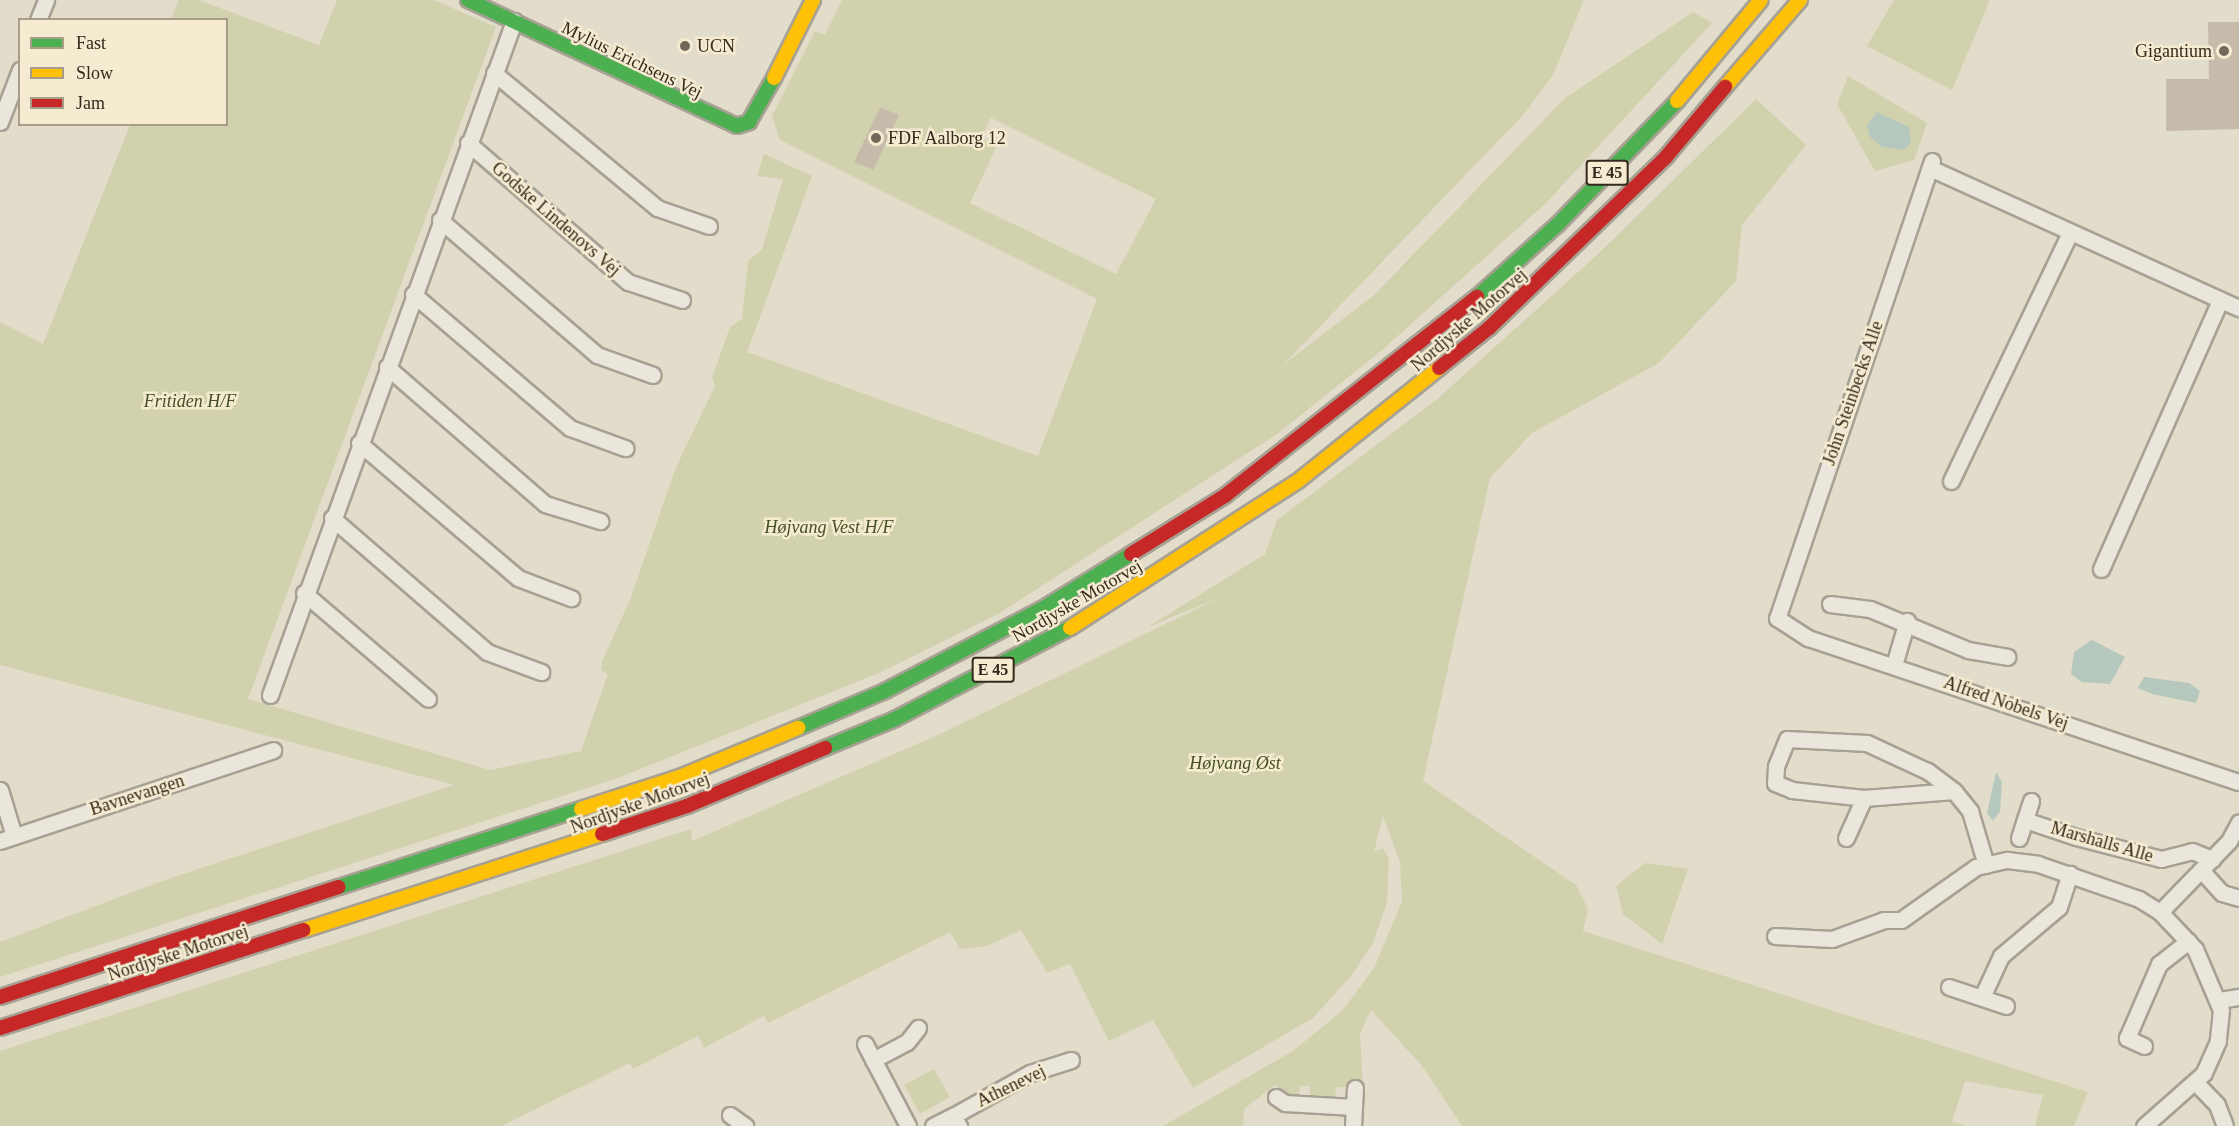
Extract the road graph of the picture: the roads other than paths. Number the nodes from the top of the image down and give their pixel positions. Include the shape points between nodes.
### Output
1 (46, 0) edge
2 (468, 0) edge
3 (813, 0) edge
4 (1745, 0) edge
5 (1761, 0) edge
6 (1800, 0) edge
7 (39, 18) edge
8 (514, 21) junction
9 (494, 74) junction
10 (18, 75) edge
11 (0, 122) edge
12 (468, 143) junction
13 (441, 220) junction
14 (709, 226) dead end
15 (2070, 233) junction
16 (413, 294) junction
17 (682, 300) dead end
18 (2220, 300) junction
19 (2239, 308) edge
20 (1438, 332) junction
21 (387, 367) junction
22 (653, 375) dead end
23 (359, 443) junction
24 (626, 448) dead end
25 (1951, 481) dead end
26 (332, 518) junction
27 (600, 521) dead end
28 (2101, 569) dead end
29 (304, 593) junction
30 (571, 598) dead end
31 (1830, 604) dead end
32 (1777, 618) joint
33 (1907, 621) junction
34 (2007, 657) dead end
35 (1894, 665) junction
36 (541, 672) dead end
37 (270, 695) dead end
38 (428, 699) dead end
39 (273, 750) dead end
40 (2239, 782) edge
41 (0, 790) edge
42 (1954, 791) junction
43 (1864, 798) junction
44 (2031, 801) dead end
45 (2025, 820) junction
46 (2239, 822) edge
47 (7, 838) edge
48 (1846, 838) dead end
49 (2019, 838) dead end
50 (2206, 864) junction
51 (1986, 865) junction
52 (2070, 874) junction
53 (2239, 898) edge
54 (2160, 912) junction
55 (1775, 936) dead end
56 (2188, 941) junction
57 (1949, 987) dead end
58 (1983, 995) junction
59 (0, 997) edge
60 (2239, 997) edge
61 (2219, 1000) junction
62 (2006, 1006) dead end
63 (918, 1028) dead end
64 (0, 1029) edge
65 (865, 1044) dead end
66 (2144, 1046) dead end
67 (873, 1060) junction
68 (1071, 1060) dead end
69 (2196, 1083) junction
70 (1355, 1088) dead end
71 (1276, 1097) dead end
72 (1354, 1107) junction
73 (730, 1115) dead end
74 (956, 1121) edge
75 (745, 1126) edge
76 (908, 1126) edge
77 (933, 1126) edge
78 (1353, 1126) edge
79 (2144, 1126) edge
80 (2224, 1126) edge

1 - 7 street
2 - 8 main road, Mylius Erichsens Vej
3 - 8 main road, Mylius Erichsens Vej via 749,122 724,125
4 - 20 main road via 1673,85
5 - 20 main road, Nordjyske Motorvej / E 45 via 1662,118 1557,224
6 - 64 main road, Nordjyske Motorvej / E 45 via 1666,157 1481,335 1246,518 1046,642 885,724 687,806
8 - 9 street
9 - 12 street
9 - 14 street via 657,208
10 - 11 street
12 - 13 street
12 - 17 street, Godske Lindenovs Vej via 628,282
13 - 16 street
13 - 22 street via 597,355
15 - 18 street, John Steinbecks Alle
15 - 25 street
15 - 32 street, John Steinbecks Alle via 1931,164
16 - 21 street
16 - 24 street via 570,428
18 - 19 street, John Steinbecks Alle
18 - 28 street
20 - 59 main road, Nordjyske Motorvej / E 45 via 1278,458 1172,530 1033,614 885,691 621,798
21 - 23 street
21 - 27 street via 545,504
23 - 26 street
23 - 30 street via 518,578
26 - 29 street
26 - 36 street via 487,652
29 - 37 street
29 - 38 street
31 - 33 street
32 - 35 street, Alfred Nobels Vej via 1808,638
33 - 34 street via 1968,650
33 - 35 street
35 - 40 street, Alfred Nobels Vej
39 - 47 street, Bavnevangen
41 - 47 street
42 - 43 street
42 - 43 street via 1927,771 1867,743 1787,739 1775,783
42 - 51 street via 1970,811
43 - 48 street
44 - 45 street, Marshalls Alle
45 - 49 street, Marshalls Alle
45 - 50 street, Marshalls Alle via 2161,859 2192,851
46 - 50 street
50 - 53 street via 2222,893
50 - 54 street
51 - 52 street via 2019,860
51 - 55 street via 1901,920 1884,920 1832,939
52 - 54 street
52 - 58 street via 2059,908 2001,956
54 - 56 street
56 - 61 street via 2205,965
56 - 66 street via 2159,964 2127,1038
57 - 58 street
58 - 62 street
60 - 61 street
61 - 69 street via 2218,1041
63 - 67 street via 907,1042
65 - 67 street
67 - 76 street
68 - 74 street, Athenevej via 1030,1073
69 - 79 street
69 - 80 street via 2217,1105
70 - 72 street
71 - 72 street via 1285,1103
72 - 78 street
73 - 75 street
74 - 77 street, Athenevej

